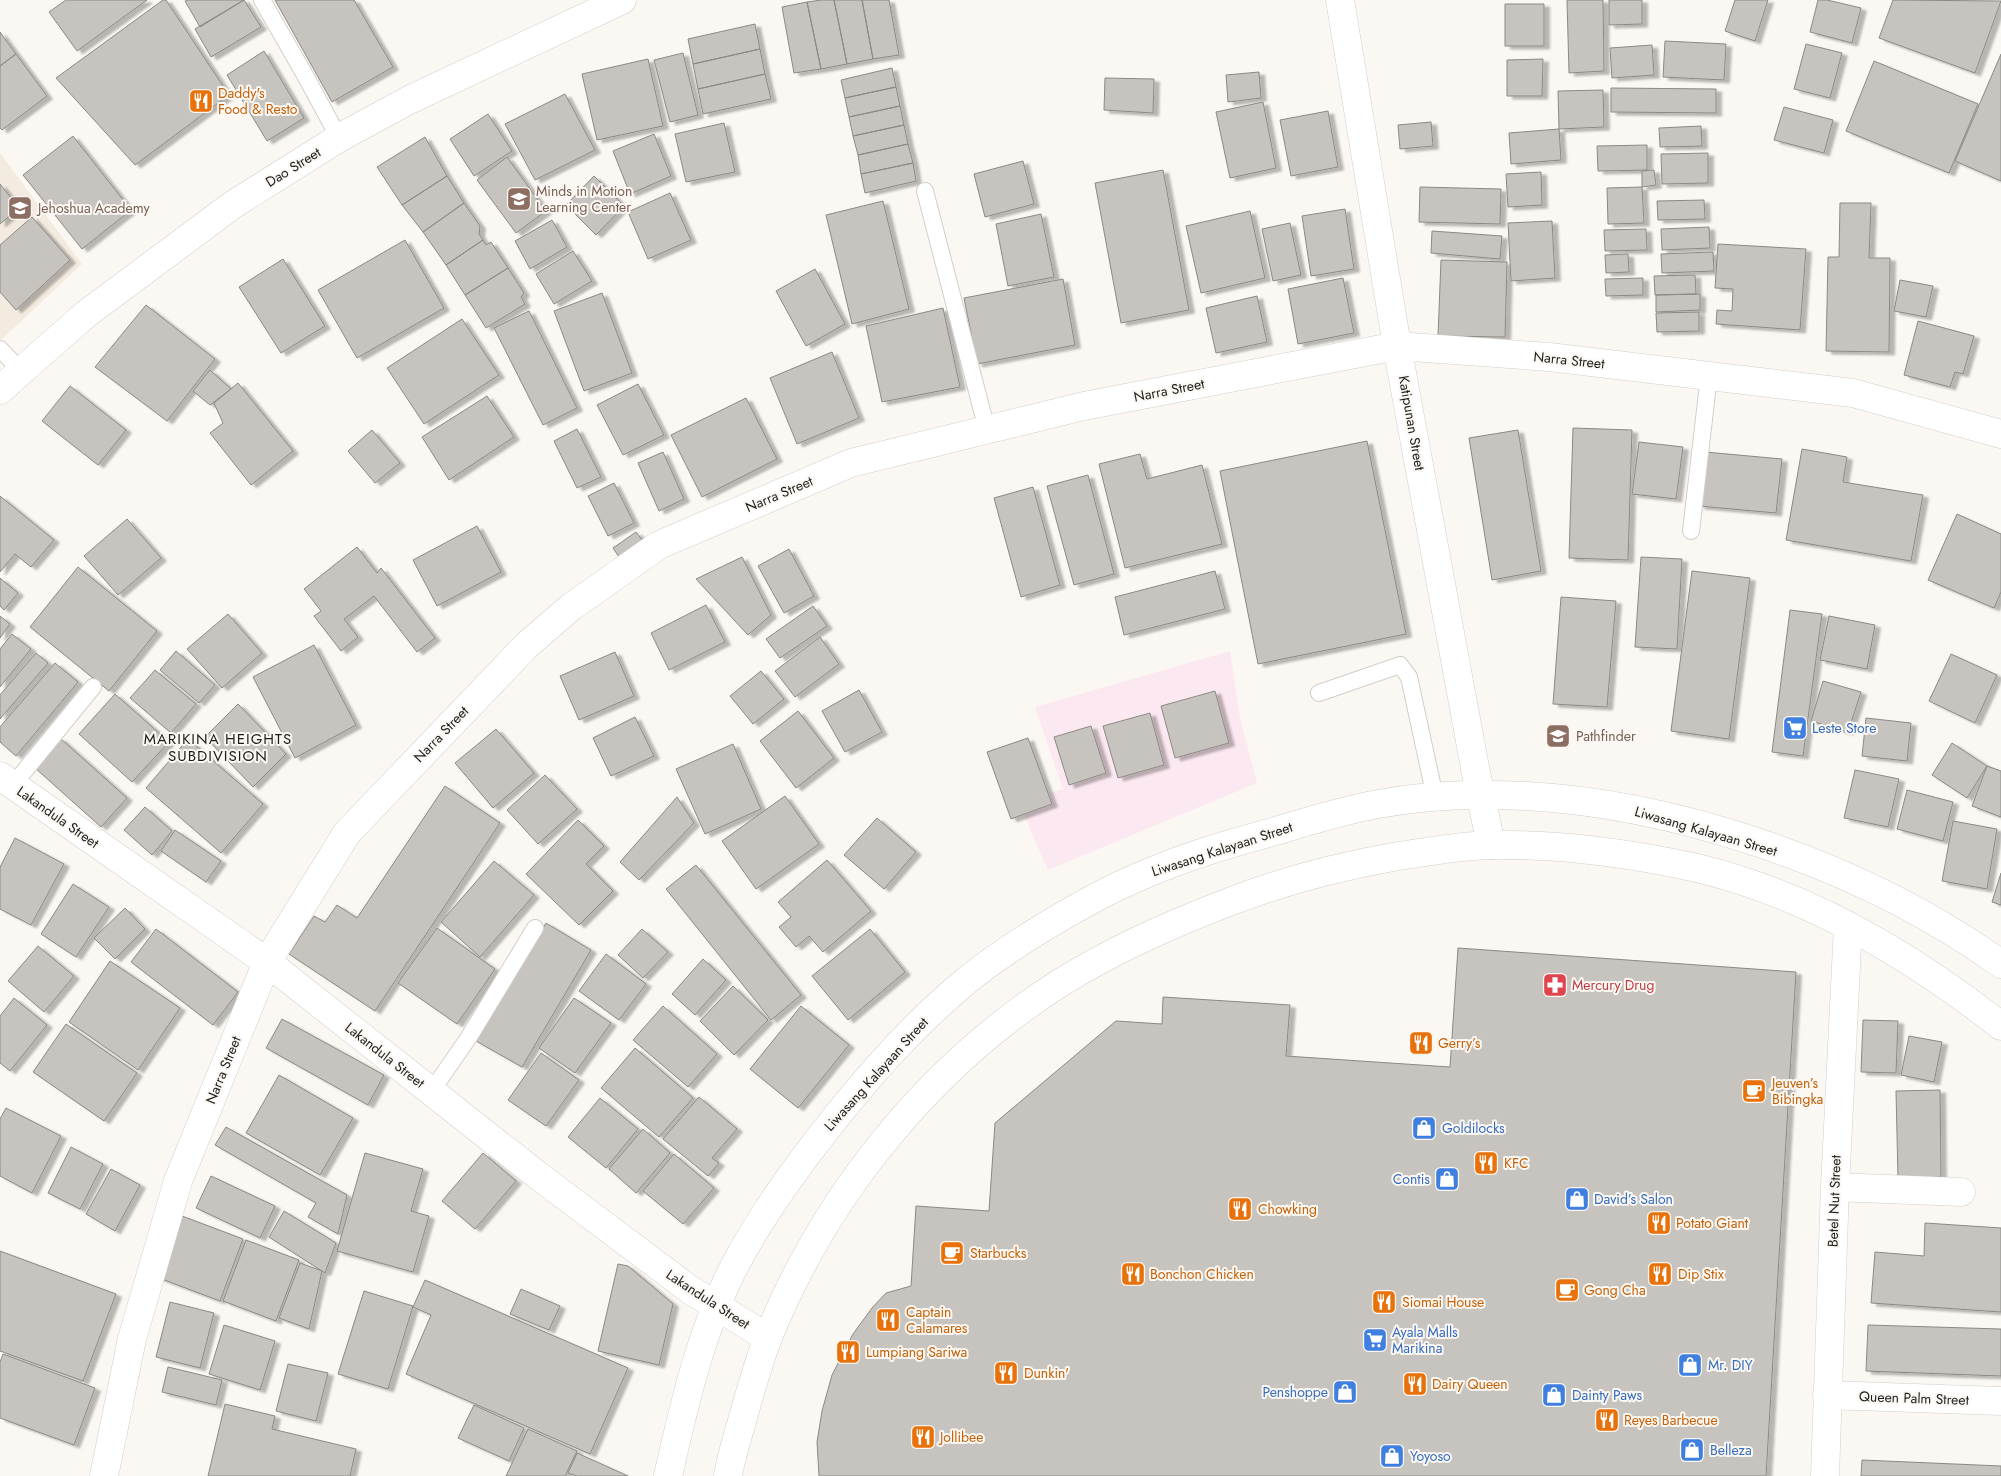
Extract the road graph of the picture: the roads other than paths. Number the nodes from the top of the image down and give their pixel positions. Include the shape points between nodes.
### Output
1 (262, 0) edge
2 (1340, 0) edge
3 (615, 1) edge
4 (339, 138) junction
5 (925, 191) dead end
6 (1397, 346) junction
7 (0, 349) edge
8 (21, 371) junction
9 (1710, 376) junction
10 (0, 390) edge
11 (987, 430) junction
12 (2001, 434) edge
13 (1691, 531) dead end
14 (93, 687) dead end
15 (1319, 693) dead end
16 (7, 781) edge
17 (1480, 795) junction
18 (1435, 797) junction
19 (1491, 845) junction
20 (1848, 926) junction
21 (536, 928) dead end
22 (267, 962) junction
23 (2001, 964) edge
24 (2001, 1026) edge
25 (431, 1092) junction
26 (1835, 1187) junction
27 (1962, 1192) dead end
28 (716, 1306) junction
29 (768, 1338) junction
30 (1827, 1395) junction
31 (2001, 1401) edge
32 (104, 1476) edge
33 (668, 1476) edge
34 (728, 1476) edge
35 (1825, 1476) edge

1 - 4 lane
2 - 6 street, Katipunan Street
3 - 4 street, Dao Street via 408,100
4 - 8 street, Dao Street via 234,204 86,314
5 - 11 lane
6 - 9 street, Narra Street via 1549,357
6 - 11 street, Narra Street via 1084,406
6 - 17 street, Katipunan Street
7 - 8 lane
8 - 10 street, Dao Street
9 - 12 street, Narra Street via 1853,393
9 - 13 lane
11 - 22 street, Narra Street via 851,463 659,544 571,607 526,644 347,833
14 - 16 lane
15 - 18 lane via 1400,665 1409,677
16 - 22 street, Lakandula Street
17 - 18 street, Liwasang Kalayaan Street
17 - 19 street, Katipunan Street
17 - 23 street, Liwasang Kalayaan Street via 1586,802 1680,820 1737,837 1845,876 1895,899
18 - 28 street, Liwasang Kalayaan Street via 1379,804 1322,817 1192,855 1092,899 1009,949 967,980 924,1019 846,1105 785,1184 756,1228
19 - 20 street via 1560,848 1671,862 1777,893
19 - 29 street via 1448,848 1375,861 1317,872 1268,887 1154,933 1053,988 977,1045 877,1148 835,1209 798,1272
20 - 24 street via 1906,959
20 - 26 street, Betel Nut Street
21 - 25 lane
22 - 25 street, Lakandula Street
22 - 32 street, Narra Street via 178,1181 132,1339
25 - 28 street, Lakandula Street via 689,1289
26 - 27 street
26 - 30 street, Betel Nut Street
28 - 29 street, Lakandula Street
28 - 33 street, Liwasang Kalayaan Street
29 - 34 street via 747,1401
30 - 31 street, Queen Palm Street
30 - 35 street, Betel Nut Street

